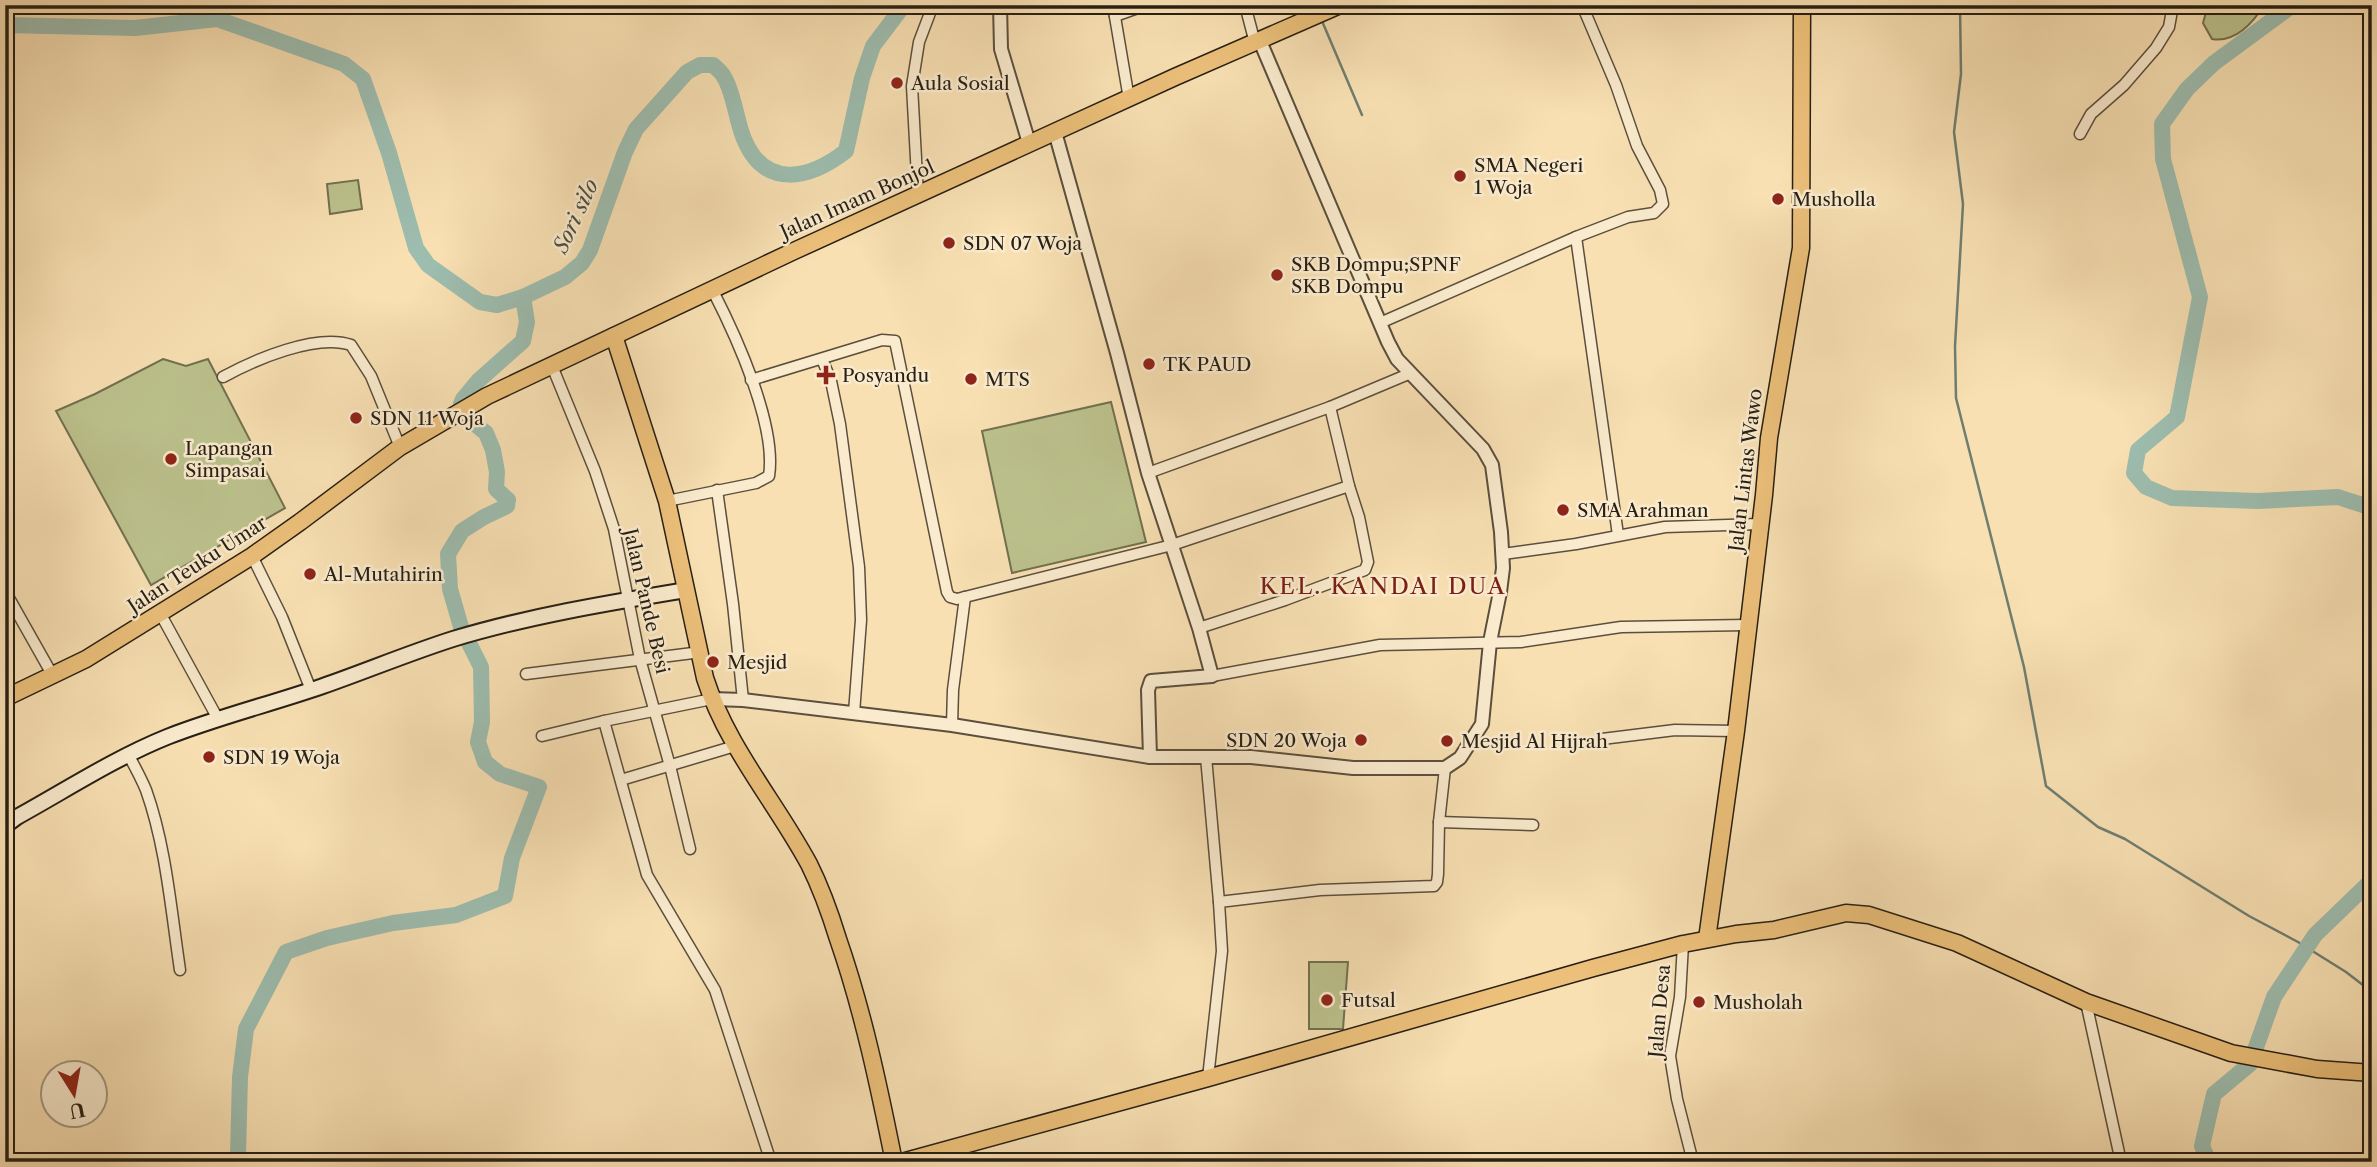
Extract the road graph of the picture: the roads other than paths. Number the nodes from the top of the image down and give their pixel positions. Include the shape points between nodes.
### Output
1 (933, 5) edge
2 (1000, 5) edge
3 (1113, 5) edge
4 (1146, 5) edge
5 (1245, 5) edge
6 (1340, 5) edge
7 (1582, 5) edge
8 (1802, 5) edge
9 (2173, 5) edge
10 (1115, 16) junction
11 (1258, 42) junction
12 (1129, 99) junction
13 (1055, 132) junction
14 (2080, 134) dead end
15 (1029, 143) junction
16 (918, 195) junction
17 (1576, 237) junction
18 (713, 291) junction
19 (1380, 323) junction
20 (614, 336) junction
21 (822, 359) junction
22 (552, 366) junction
23 (1411, 373) junction
24 (223, 377) dead end
25 (751, 380) junction
26 (1330, 407) junction
27 (400, 447) junction
28 (1147, 473) junction
29 (1349, 486) junction
30 (717, 490) junction
31 (667, 500) junction
32 (1760, 524) junction
33 (1618, 535) junction
34 (1172, 545) junction
35 (1503, 554) junction
36 (252, 556) junction
37 (686, 590) junction
38 (5, 591) edge
39 (965, 597) junction
40 (628, 600) junction
41 (160, 613) junction
42 (1747, 625) junction
43 (1199, 628) junction
44 (1490, 642) junction
45 (701, 652) junction
46 (640, 659) junction
47 (526, 674) dead end
48 (53, 676) junction
49 (1212, 677) junction
50 (311, 690) junction
51 (5, 698) edge
52 (712, 699) junction
53 (743, 700) junction
54 (656, 711) junction
55 (853, 713) junction
56 (218, 719) junction
57 (604, 722) junction
58 (952, 725) junction
59 (1736, 730) junction
60 (542, 737) dead end
61 (1602, 739) dead end
62 (734, 746) junction
63 (129, 755) junction
64 (1150, 757) junction
65 (1206, 757) junction
66 (670, 766) junction
67 (1445, 768) junction
68 (621, 780) junction
69 (1439, 822) junction
70 (1533, 825) dead end
71 (5, 826) edge
72 (690, 849) dead end
73 (1219, 902) junction
74 (1713, 938) junction
75 (1683, 944) junction
76 (180, 970) dead end
77 (2086, 1002) junction
78 (2372, 1073) edge
79 (1208, 1078) junction
80 (5, 1159) edge
81 (27, 1162) edge
82 (771, 1162) edge
83 (894, 1162) edge
84 (902, 1162) edge
85 (1693, 1162) edge
86 (2121, 1162) edge

1 - 16 street via 919,42 912,86
2 - 15 street via 1001,49
3 - 10 street
4 - 10 street
5 - 11 street
6 - 11 main road, Jalan Imam Bonjol
7 - 17 street via 1663,204 1654,213 1628,217
8 - 32 main road, Jalan Lintas Wawo via 1801,248 1769,438
9 - 14 street via 2169,27 2144,64 2091,114
10 - 12 street
11 - 12 main road, Jalan Imam Bonjol
11 - 19 street
12 - 13 main road, Jalan Imam Bonjol
13 - 15 main road, Jalan Imam Bonjol
13 - 28 street
15 - 16 main road, Jalan Imam Bonjol
16 - 18 main road, Jalan Imam Bonjol
17 - 19 street
17 - 33 street
18 - 20 main road, Jalan Imam Bonjol
18 - 25 street
19 - 23 street via 1398,359
20 - 22 main road, Jalan Imam Bonjol
20 - 31 main road
21 - 25 street
21 - 39 street via 882,340 896,342 948,594 952,599
21 - 55 street via 840,424 861,580
22 - 27 main road, Jalan Imam Bonjol via 487,396
22 - 40 street, Jalan Pande Besi via 600,484
23 - 26 street
23 - 35 street via 1483,449 1492,465
24 - 27 street via 261,358 302,347 335,342 351,345 371,376
25 - 30 street via 770,453 769,476
26 - 28 street
26 - 29 street
27 - 36 main road, Jalan Teuku Umar
28 - 34 street
29 - 34 street
29 - 43 street via 1368,562 1365,570
30 - 31 street
30 - 53 street
31 - 37 main road
32 - 33 street via 1665,527
32 - 42 main road, Jalan Lintas Wawo
33 - 35 street
34 - 39 street
34 - 43 street
35 - 44 street
36 - 41 main road, Jalan Teuku Umar
36 - 50 street
37 - 40 main road
37 - 45 main road
38 - 48 street
39 - 58 street
40 - 46 street, Jalan Pande Besi
40 - 50 main road via 451,640
41 - 48 main road, Jalan Teuku Umar
41 - 56 street
42 - 44 street via 1621,627
42 - 59 main road, Jalan Lintas Wawo
43 - 49 street
44 - 49 street via 1380,645
44 - 67 street via 1482,724 1460,758
45 - 46 street
45 - 52 main road
46 - 47 street
46 - 54 street, Jalan Pande Besi
48 - 51 main road, Jalan Teuku Umar
49 - 64 street via 1156,679 1150,684
50 - 56 main road
52 - 53 street
52 - 54 street
52 - 62 main road
53 - 55 street
54 - 57 street
54 - 66 street, Jalan Pande Besi
55 - 58 street
56 - 63 main road
57 - 60 street
57 - 68 street
58 - 64 street
59 - 61 street via 1675,730
59 - 74 main road, Jalan Lintas Wawo
62 - 66 street
62 - 83 main road via 809,864 826,901 863,1021
63 - 71 main road
63 - 76 street via 153,813
64 - 65 street
65 - 67 street via 1353,768
65 - 73 street
66 - 68 street
66 - 72 street, Jalan Pande Besi
67 - 69 street
68 - 82 street via 650,883 719,1000
69 - 70 street
69 - 73 street via 1434,886 1320,890
73 - 79 street via 1222,951
74 - 75 main road
74 - 77 main road via 1735,942 1777,939 1859,918 1957,943
75 - 79 main road
75 - 85 street, Jalan Desa via 1670,1056
77 - 78 main road via 2231,1053 2317,1069
77 - 86 street
79 - 84 main road
80 - 81 street

